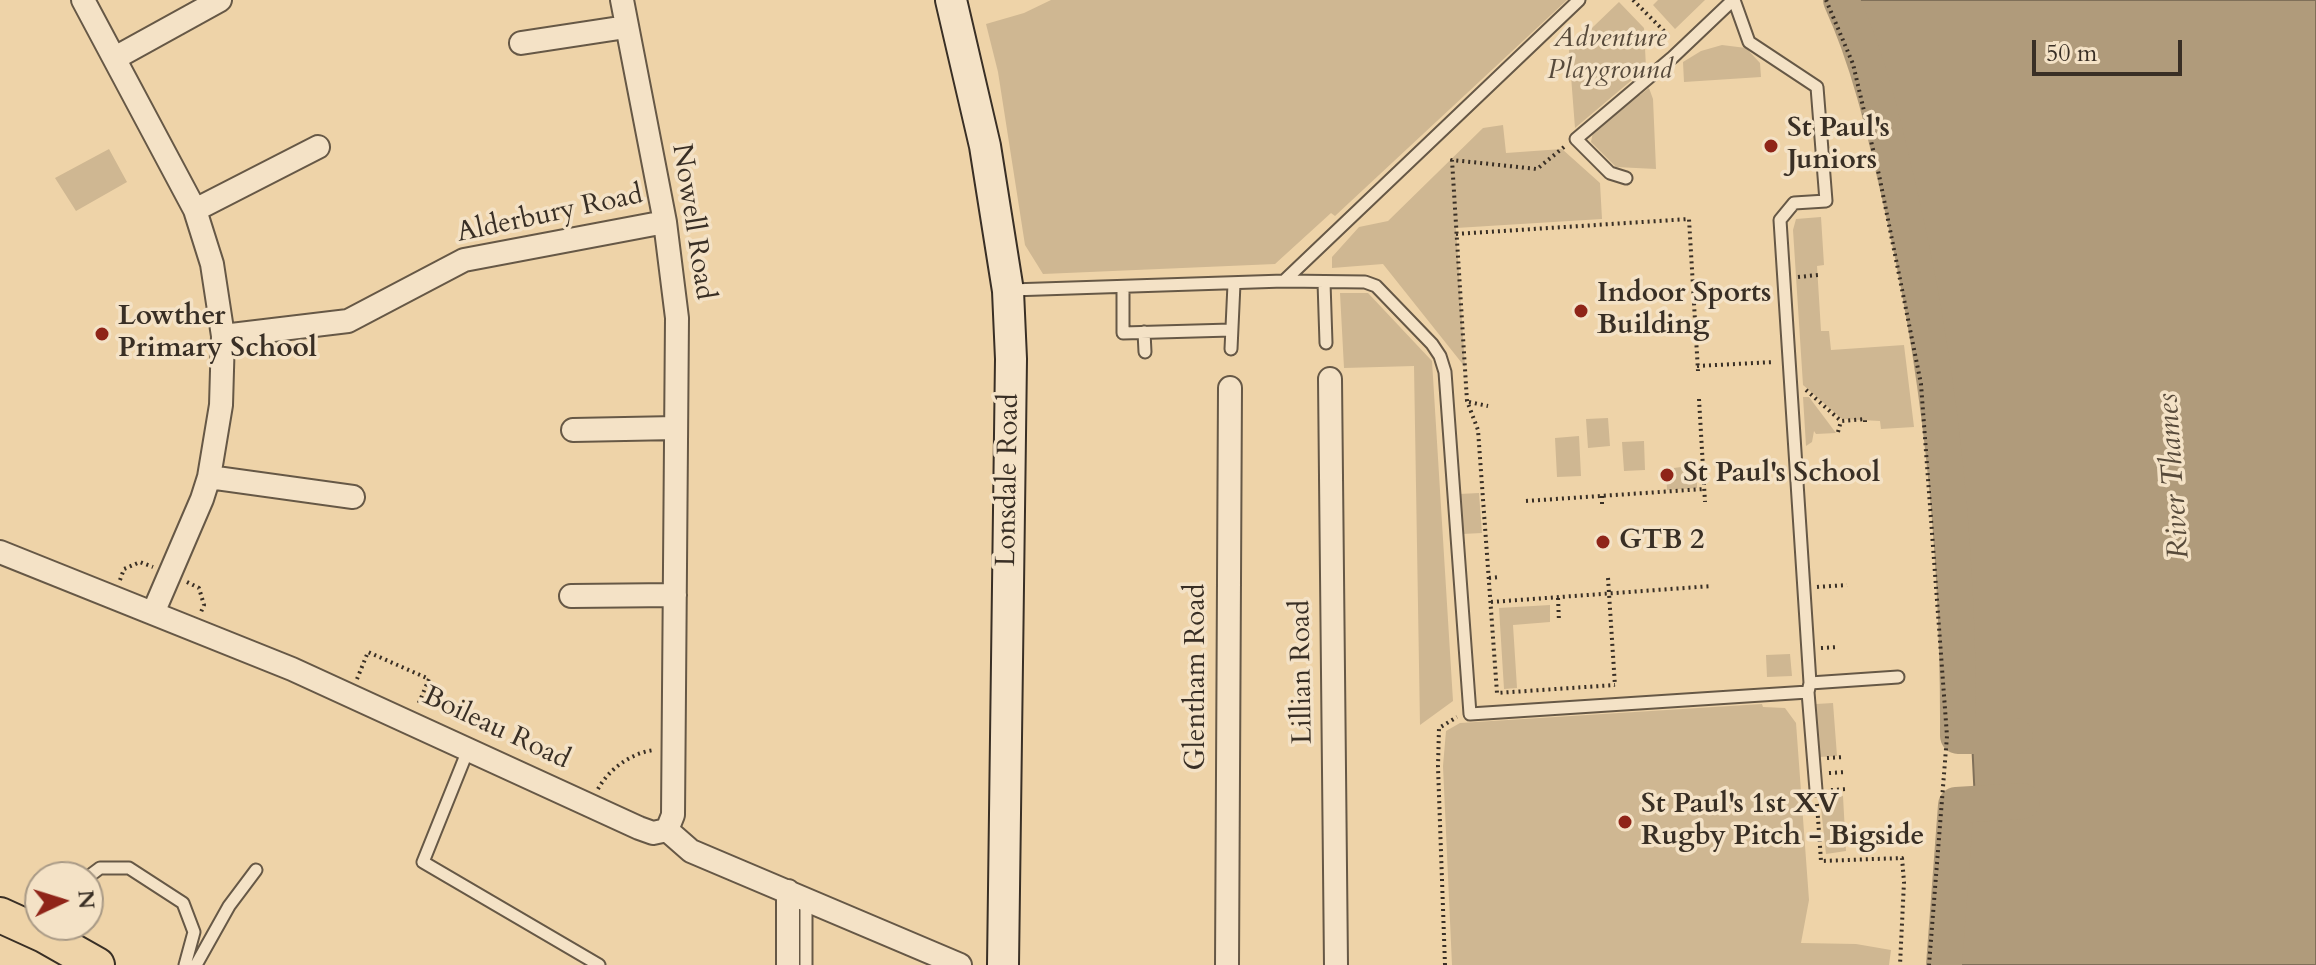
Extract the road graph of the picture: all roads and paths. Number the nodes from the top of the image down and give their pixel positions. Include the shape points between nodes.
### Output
1 (83, 0) edge
2 (220, 0) edge
3 (622, 0) edge
4 (951, 0) edge
5 (1579, 0) edge
6 (1633, 0) edge
7 (1734, 0) edge
8 (1826, 0) edge
9 (626, 27) junction
10 (1671, 38) dead end
11 (521, 43) dead end
12 (115, 58) junction
13 (1576, 139) junction
14 (318, 147) dead end
15 (1626, 178) dead end
16 (195, 210) junction
17 (665, 222) junction
18 (1456, 234) junction
19 (1284, 281) junction
20 (1324, 282) junction
21 (1234, 284) junction
22 (1123, 287) junction
23 (1008, 291) junction
24 (1231, 330) junction
25 (1144, 332) junction
26 (223, 336) junction
27 (1326, 343) dead end
28 (1231, 349) dead end
29 (1145, 352) dead end
30 (1789, 361) junction
31 (1330, 379) dead end
32 (1230, 388) dead end
33 (1791, 391) junction
34 (1699, 399) dead end
35 (1467, 401) junction
36 (1446, 402) junction
37 (1488, 406) dead end
38 (1841, 421) junction
39 (1865, 422) dead end
40 (676, 428) junction
41 (573, 430) dead end
42 (1838, 432) dead end
43 (209, 477) junction
44 (1704, 489) junction
45 (1602, 496) junction
46 (353, 497) dead end
47 (1526, 501) dead end
48 (1705, 502) dead end
49 (1602, 508) dead end
50 (0, 552) edge
51 (1499, 577) dead end
52 (1489, 578) junction
53 (1608, 578) dead end
54 (1847, 585) dead end
55 (1712, 586) dead end
56 (1804, 588) junction
57 (675, 595) junction
58 (1609, 595) junction
59 (571, 596) dead end
60 (1558, 598) junction
61 (1491, 602) junction
62 (153, 613) junction
63 (1559, 622) dead end
64 (1898, 677) dead end
65 (1615, 685) junction
66 (1809, 688) junction
67 (350, 695) junction
68 (1616, 704) junction
69 (1470, 714) junction
70 (410, 723) junction
71 (674, 748) junction
72 (468, 750) junction
73 (1816, 790) joint
74 (589, 805) junction
75 (667, 830) junction
76 (104, 868) edge
77 (256, 870) dead end
78 (797, 895) junction
79 (0, 915) edge
80 (24, 923) edge
81 (63, 941) edge
82 (97, 965) edge
83 (185, 965) edge
84 (196, 965) edge
85 (599, 965) edge
86 (788, 965) edge
87 (806, 965) edge
88 (960, 965) edge
89 (1003, 965) edge
90 (1227, 965) edge
91 (1336, 965) edge
92 (1445, 965) edge
93 (1900, 965) edge
94 (1929, 965) edge

1 - 12 street
2 - 12 street
3 - 9 street, Nowell Road
4 - 23 main road, Lonsdale Road via 985,146
5 - 19 lane
6 - 10 path
7 - 13 lane
7 - 30 lane via 1749,42 1817,87 1826,201 1794,203 1780,220
8 - 94 path via 1853,64 1921,384 1947,736
9 - 11 street
9 - 17 street, Nowell Road
12 - 16 street
13 - 15 lane via 1610,173
13 - 18 path via 1537,169 1452,160
14 - 16 street
16 - 26 street via 212,264
17 - 26 street, Alderbury Road via 464,260 348,321
17 - 40 street, Nowell Road via 677,318
18 - 30 path via 1689,219 1698,368
18 - 35 path
19 - 20 lane
19 - 21 lane
20 - 27 lane
20 - 36 lane via 1376,286 1440,356
21 - 22 lane
21 - 24 lane
22 - 23 lane
22 - 25 lane via 1123,333
23 - 89 main road, Lonsdale Road
24 - 25 lane
24 - 28 lane
25 - 29 lane
26 - 43 street via 221,405
30 - 33 lane
31 - 91 street, Lillian Road
32 - 90 street, Glentham Road
33 - 38 path via 1806,390
33 - 56 lane
34 - 44 path
35 - 36 path
35 - 37 path
35 - 52 path via 1478,430
36 - 69 lane
38 - 39 path
38 - 42 path
40 - 41 street
40 - 57 street, Nowell Road
43 - 46 street
43 - 62 street
44 - 45 path
44 - 48 path
45 - 47 path
45 - 49 path
50 - 62 street, Boileau Road
51 - 52 path
52 - 61 path
53 - 58 path
54 - 56 path
55 - 58 path
56 - 66 lane
57 - 59 street
57 - 71 street, Nowell Road
58 - 60 path
58 - 65 path
60 - 61 path
60 - 63 path
61 - 65 path via 1497,693
62 - 67 street, Boileau Road
64 - 66 lane
65 - 68 path
66 - 68 lane
66 - 73 lane
67 - 70 street, Boileau Road
67 - 70 path via 368,652 429,679
68 - 69 lane
69 - 92 path via 1439,728
70 - 72 street, Boileau Road
71 - 74 path via 632,756 603,781
71 - 75 street, Nowell Road via 673,815
72 - 74 street, Boileau Road
72 - 85 lane via 423,862
73 - 93 path via 1821,861 1902,858
74 - 75 street, Boileau Road via 653,833
75 - 78 street, Boileau Road via 691,851
76 - 83 lane via 129,868 183,903 194,932
77 - 84 lane
78 - 86 street
78 - 87 lane
78 - 88 street, Boileau Road
79 - 80 main road
81 - 82 main road

